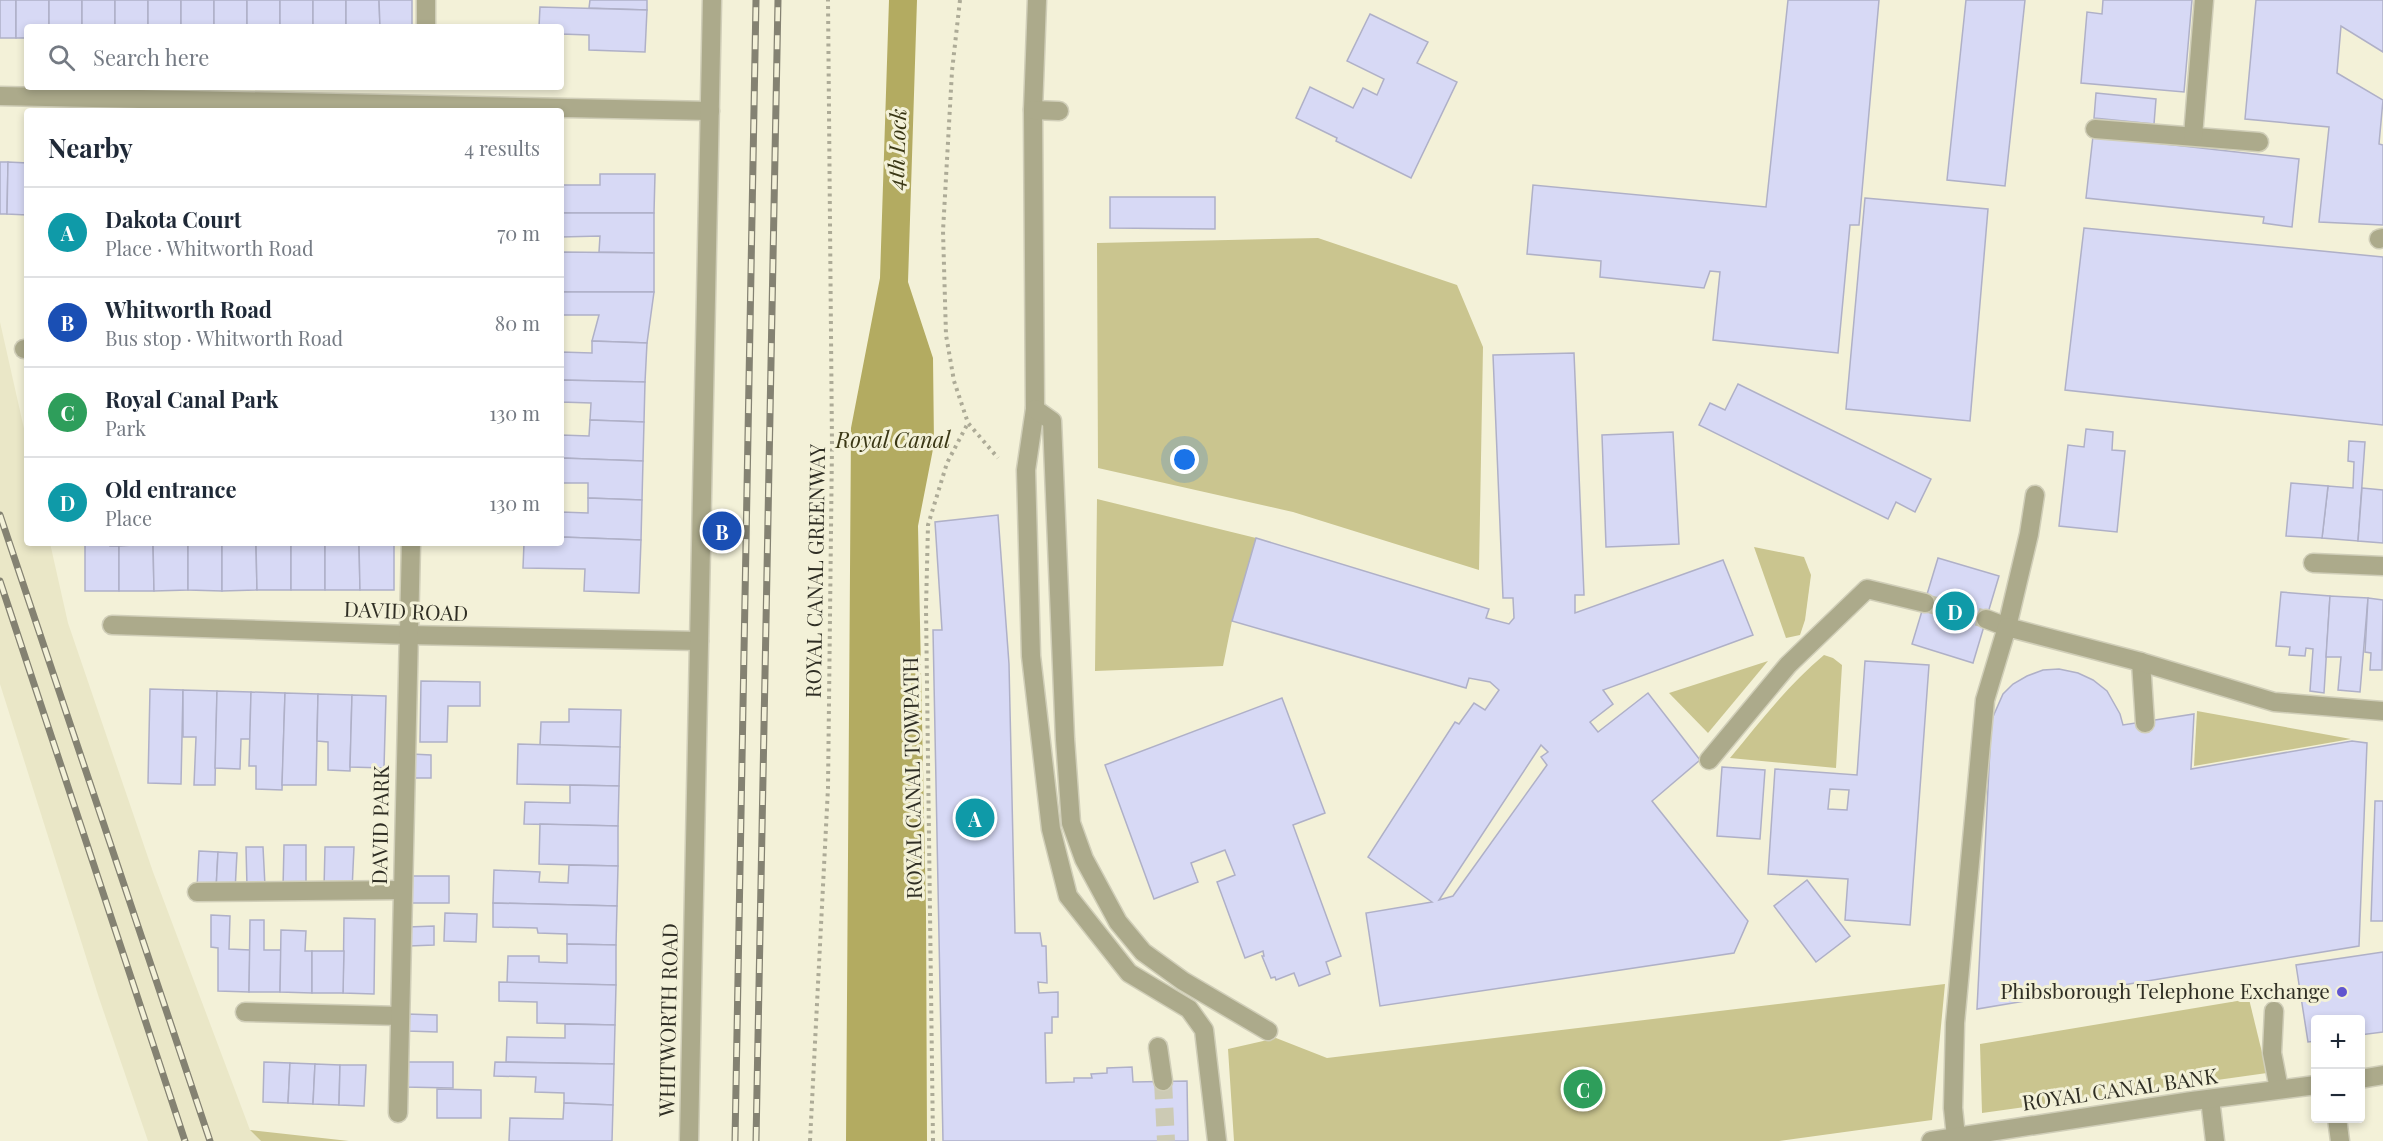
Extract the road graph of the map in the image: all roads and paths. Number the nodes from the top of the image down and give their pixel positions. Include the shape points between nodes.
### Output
1 (426, 0) edge
2 (712, 0) edge
3 (828, 0) edge
4 (960, 0) edge
5 (1037, 0) edge
6 (2204, 0) edge
7 (426, 24) edge
8 (0, 96) edge
9 (424, 101) edge
10 (1033, 110) junction
11 (710, 111) junction
12 (1059, 111) dead end
13 (2096, 129) dead end
14 (2193, 136) junction
15 (2259, 142) dead end
16 (1035, 409) junction
17 (968, 423) junction
18 (1026, 470) junction
19 (2035, 495) dead end
20 (411, 546) edge
21 (2313, 563) dead end
22 (2383, 566) edge
23 (1925, 603) tunnel mouth
24 (1986, 619) tunnel mouth
25 (112, 625) dead end
26 (2007, 627) junction
27 (408, 635) junction
28 (699, 641) junction
29 (2141, 662) junction
30 (2383, 711) edge
31 (2145, 723) dead end
32 (1709, 759) dead end
33 (402, 890) junction
34 (197, 892) dead end
35 (245, 1011) dead end
36 (2274, 1011) dead end
37 (400, 1016) junction
38 (1268, 1031) dead end
39 (1158, 1047) dead end
40 (2383, 1075) edge
41 (2365, 1078) edge
42 (1164, 1081) tunnel mouth
43 (2311, 1086) edge
44 (2278, 1089) junction
45 (2210, 1099) junction
46 (399, 1113) dead end
47 (2338, 1123) edge
48 (1956, 1137) junction
49 (689, 1141) edge
50 (810, 1141) edge
51 (933, 1141) edge
52 (1217, 1141) edge
53 (1931, 1141) edge
54 (2215, 1141) edge
55 (2340, 1141) edge

1 - 7 street
2 - 11 street, WHITWORTH ROAD
3 - 50 path, ROYAL CANAL GREENWAY via 832,445 828,788
4 - 17 path via 952,71 944,243 946,335 954,381
5 - 10 street
6 - 14 street
8 - 9 street
9 - 11 street
10 - 12 street
10 - 16 street
11 - 28 street, WHITWORTH ROAD
13 - 14 street
14 - 15 street
16 - 18 street
16 - 38 street via 1052,421 1071,823 1084,859 1118,922 1143,952 1183,981
17 - 18 path via 997,457
17 - 51 path, ROYAL CANAL TOWPATH via 947,463 928,525
18 - 52 street via 1031,656 1051,829 1068,896 1129,973 1189,1009 1204,1030
19 - 26 street
20 - 27 street, DAVID PARK
21 - 22 street
23 - 32 street via 1867,589 1788,665
24 - 26 street
25 - 27 street, DAVID ROAD
26 - 29 street
26 - 48 street via 1985,700 1955,1023
27 - 28 street, DAVID ROAD
27 - 33 street, DAVID PARK
28 - 49 street, WHITWORTH ROAD
29 - 30 street via 2274,702
29 - 31 street
33 - 34 street
33 - 37 street, DAVID PARK
35 - 37 street
36 - 44 street via 2272,1053
37 - 46 street, DAVID PARK
39 - 42 street
40 - 41 street
43 - 44 street, ROYAL CANAL BANK
44 - 45 street, ROYAL CANAL BANK
45 - 48 street, ROYAL CANAL BANK
45 - 54 street
47 - 55 street
48 - 53 street, ROYAL CANAL BANK

